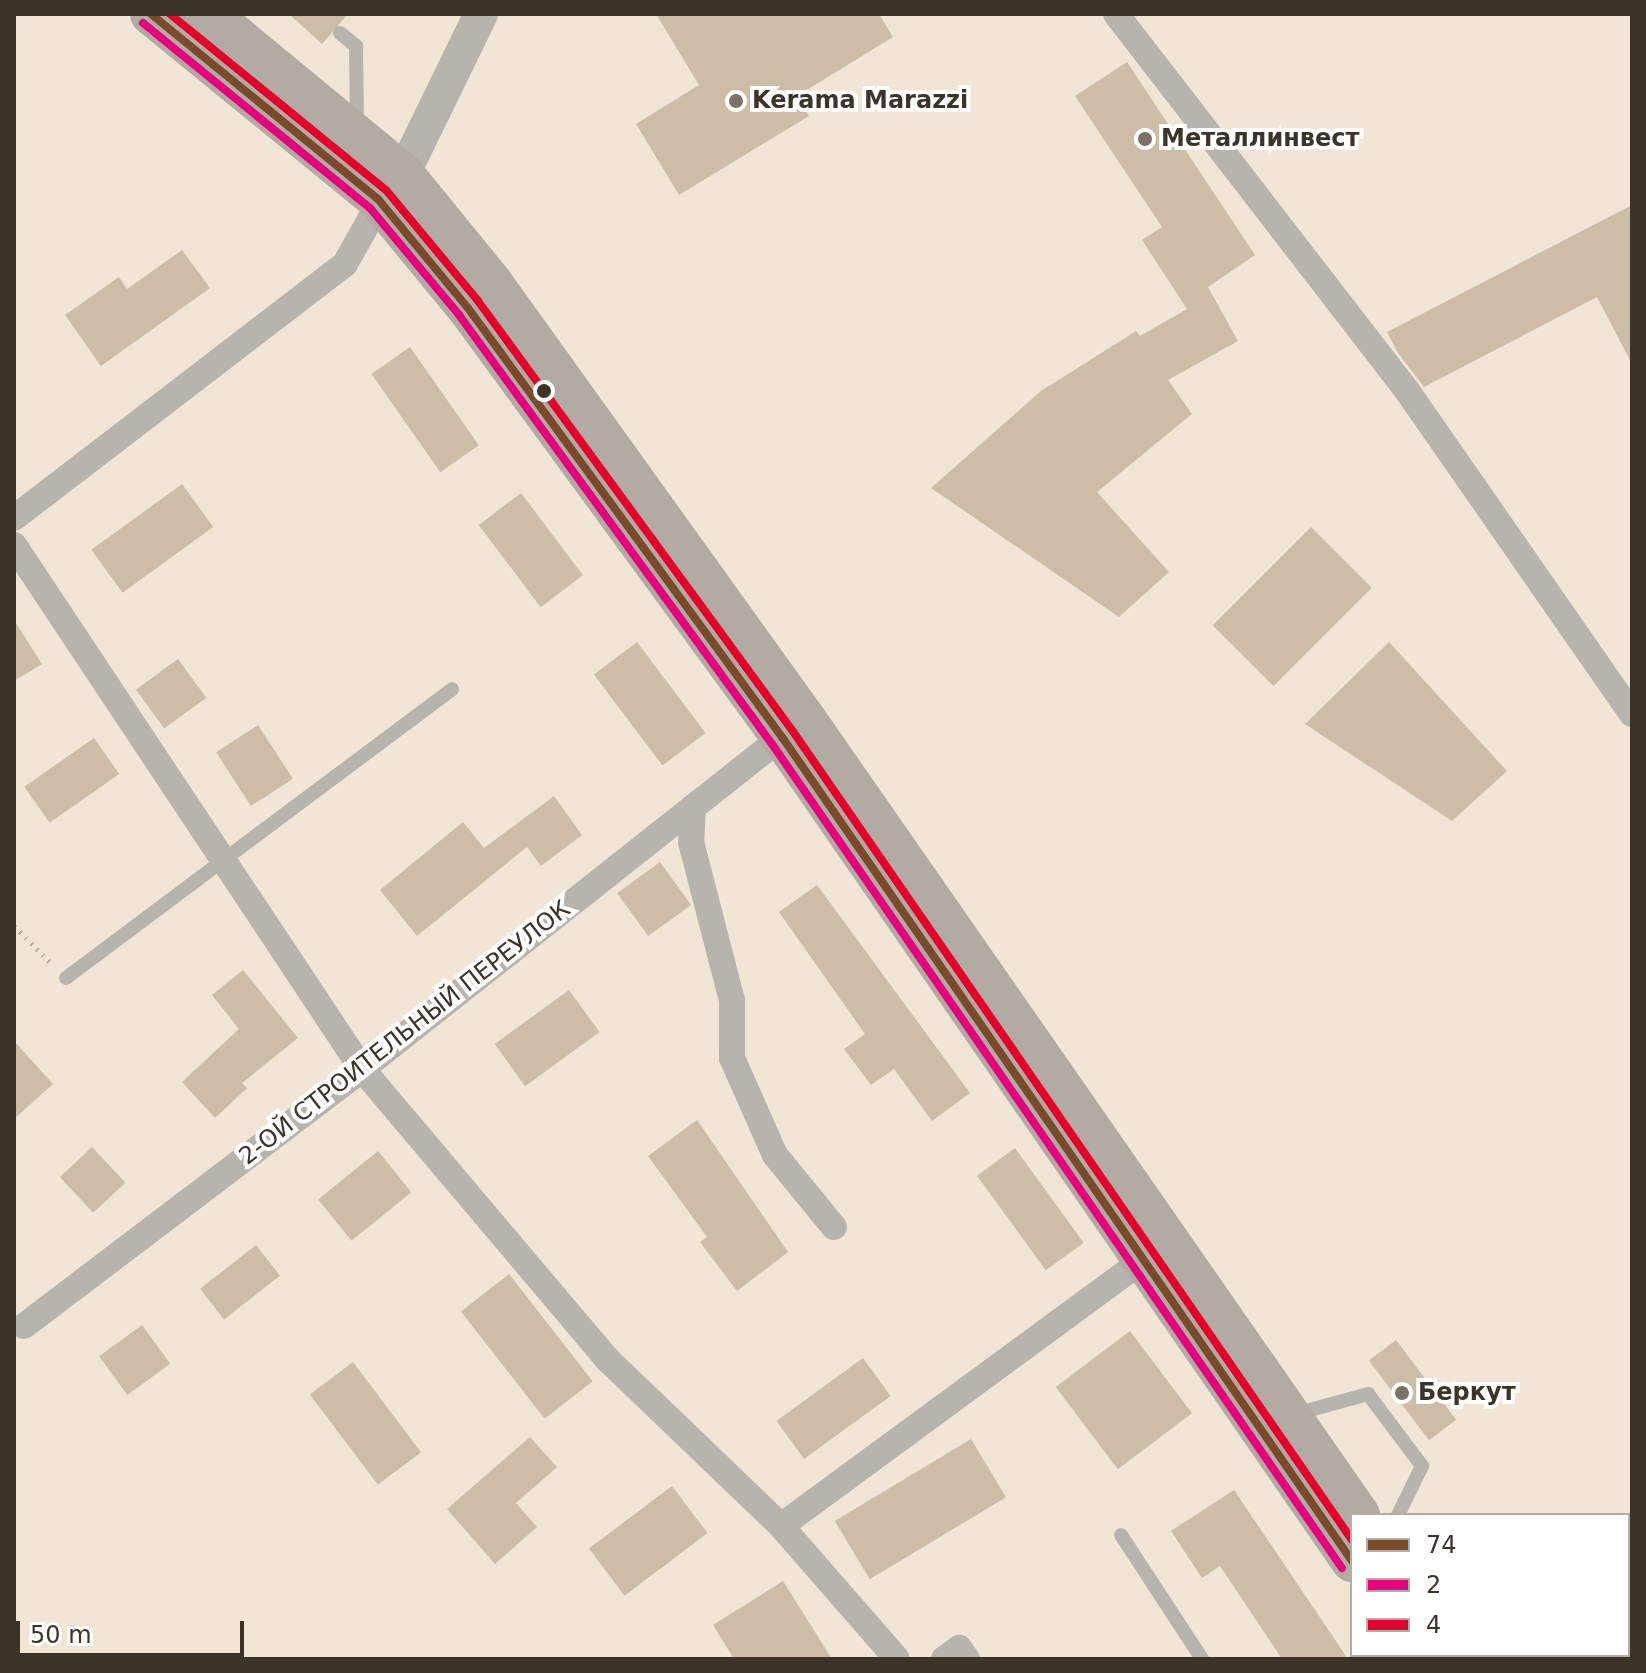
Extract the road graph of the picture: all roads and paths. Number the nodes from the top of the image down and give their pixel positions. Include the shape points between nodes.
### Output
1 (151, 14) edge
2 (209, 14) edge
3 (481, 14) edge
4 (1116, 14) edge
5 (340, 33) dead end
6 (357, 136) junction
7 (391, 186) junction
8 (14, 518) edge
9 (14, 545) edge
10 (452, 689) dead end
11 (1632, 714) edge
12 (782, 737) junction
13 (693, 807) junction
14 (222, 857) junction
15 (14, 926) edge
16 (66, 978) joint
17 (362, 1069) junction
18 (834, 1227) dead end
19 (1155, 1250) junction
20 (19, 1323) edge
21 (1289, 1415) junction
22 (1358, 1513) edge
23 (1399, 1513) edge
24 (781, 1526) junction
25 (1121, 1535) dead end
26 (1350, 1558) edge
27 (897, 1659) edge
28 (944, 1659) edge
29 (967, 1659) edge
30 (1202, 1659) edge

1 - 7 main road
2 - 6 main road
3 - 7 street
4 - 11 street via 1408,392
5 - 6 lane via 356,46
6 - 7 main road
7 - 8 street via 345,264
7 - 12 main road via 468,308
7 - 19 main road via 491,282 695,567
9 - 14 street
10 - 14 lane
12 - 13 street, 2-ОЙ СТРОИТЕЛЬНЫЙ ПЕРЕУЛОК
12 - 19 main road
13 - 17 street, 2-ОЙ СТРОИТЕЛЬНЫЙ ПЕРЕУЛОК
13 - 18 street via 691,842 732,1000 732,1058 775,1155
14 - 16 lane
14 - 17 street
15 - 16 path
17 - 20 street, 2-ОЙ СТРОИТЕЛЬНЫЙ ПЕРЕУЛОК
17 - 24 street via 607,1359
19 - 21 main road
19 - 24 street
19 - 26 main road
21 - 22 main road
21 - 23 lane via 1368,1394 1422,1466
24 - 27 street
25 - 30 lane
28 - 29 street via 959,1648

